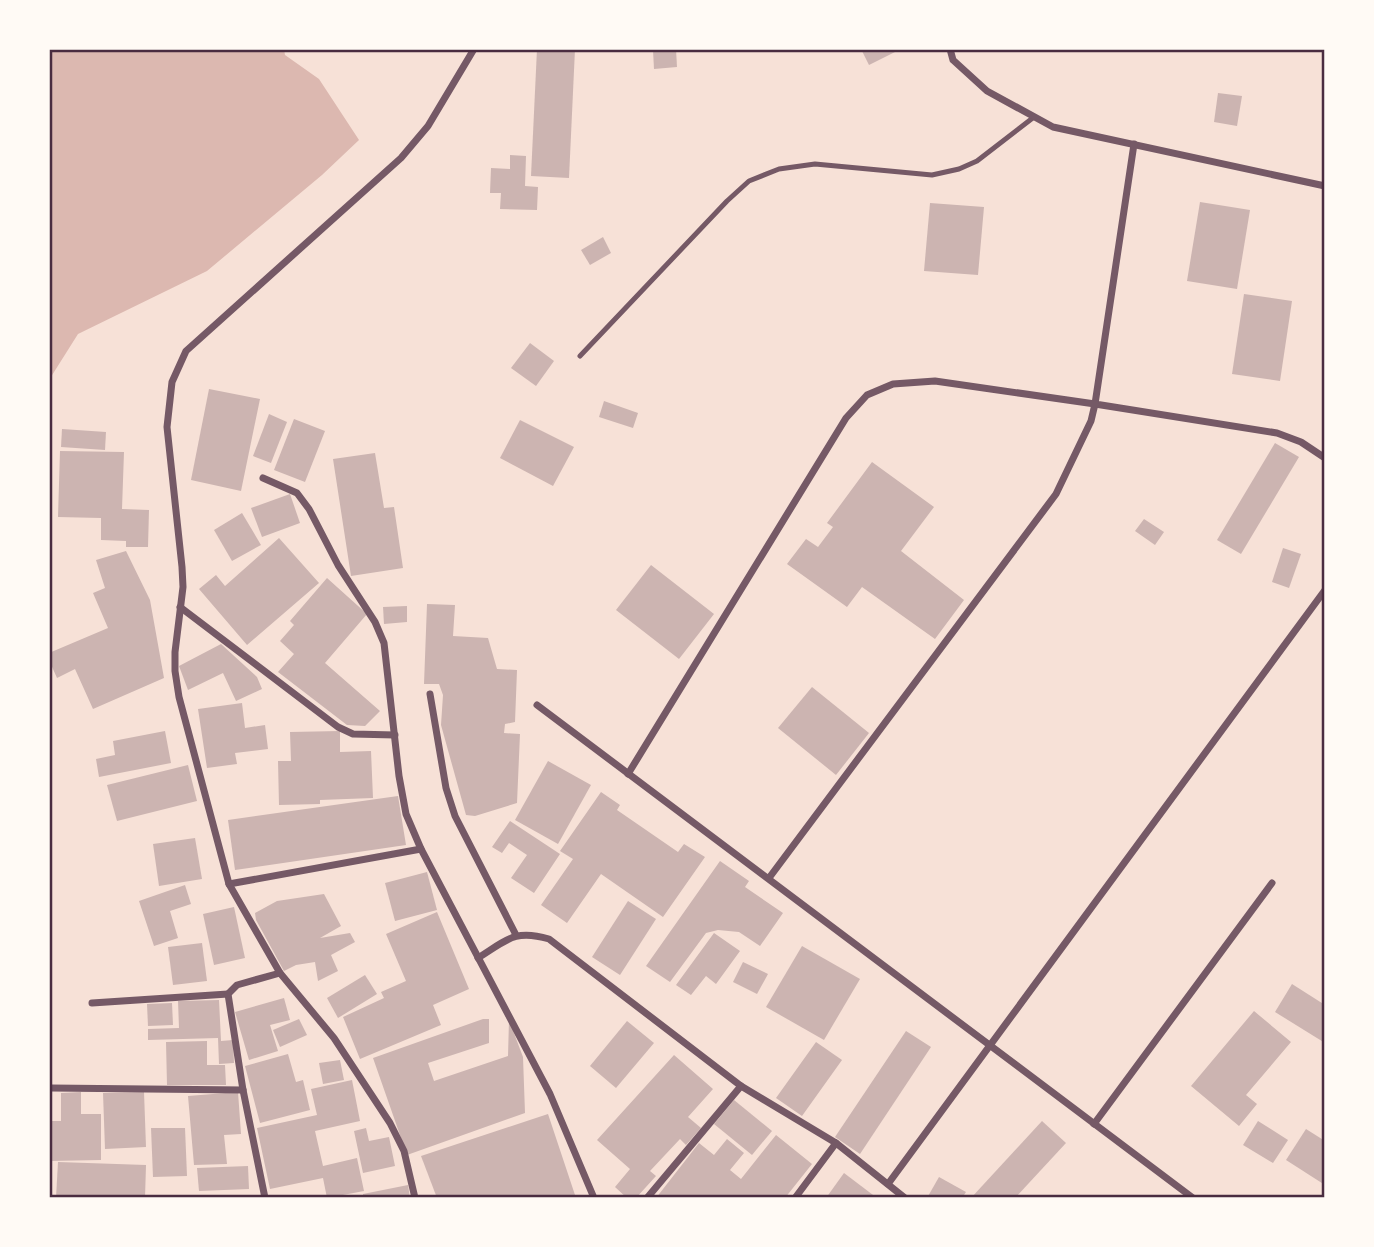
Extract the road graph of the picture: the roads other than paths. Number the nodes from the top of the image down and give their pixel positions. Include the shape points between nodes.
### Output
1 (474, 49) edge
2 (950, 49) edge
3 (1034, 117) junction
4 (1134, 144) junction
5 (1325, 186) edge
6 (580, 356) dead end
7 (1095, 404) junction
8 (1325, 458) edge
9 (263, 478) dead end
10 (1325, 590) edge
11 (180, 607) junction
12 (430, 694) dead end
13 (537, 705) dead end
14 (395, 735) junction
15 (628, 774) junction
16 (421, 849) junction
17 (769, 878) junction
18 (1272, 883) dead end
19 (229, 884) junction
20 (516, 935) junction
21 (478, 958) junction
22 (280, 973) junction
23 (228, 994) junction
24 (92, 1003) dead end
25 (991, 1046) junction
26 (741, 1086) junction
27 (51, 1088) dead end
28 (243, 1090) junction
29 (1094, 1124) junction
30 (836, 1143) junction
31 (888, 1184) junction
32 (265, 1198) edge
33 (415, 1198) edge
34 (594, 1198) edge
35 (647, 1198) edge
36 (795, 1198) edge
37 (905, 1198) edge
38 (1193, 1198) edge

1 - 11 street via 428,127 401,158 186,351 172,382 167,427 182,567
2 - 3 street via 953,60 987,91
3 - 4 street via 1053,127
3 - 6 lane via 977,161 959,169 932,175 815,164 779,169 749,181
4 - 5 street
4 - 7 street
7 - 8 street via 1277,433
7 - 15 street via 935,381 893,384 867,395 846,418
7 - 17 street via 1056,494
9 - 14 street via 297,494 309,509 375,622 384,643
10 - 25 street
11 - 14 street via 338,727 353,734
11 - 19 street via 175,652 179,697
12 - 20 street via 455,816
13 - 15 street
14 - 16 street via 406,814
15 - 17 street
16 - 19 street
16 - 21 street
17 - 25 street
18 - 29 street
19 - 22 street
20 - 21 street
20 - 26 street via 549,939
21 - 34 street via 550,1094
22 - 23 street via 237,985
22 - 33 street via 334,1038 390,1123 404,1151
23 - 24 street
23 - 28 street
25 - 29 street
25 - 31 street
26 - 30 street
26 - 35 street
27 - 28 street
28 - 32 street
29 - 38 street
30 - 31 street
30 - 36 street
31 - 37 street

